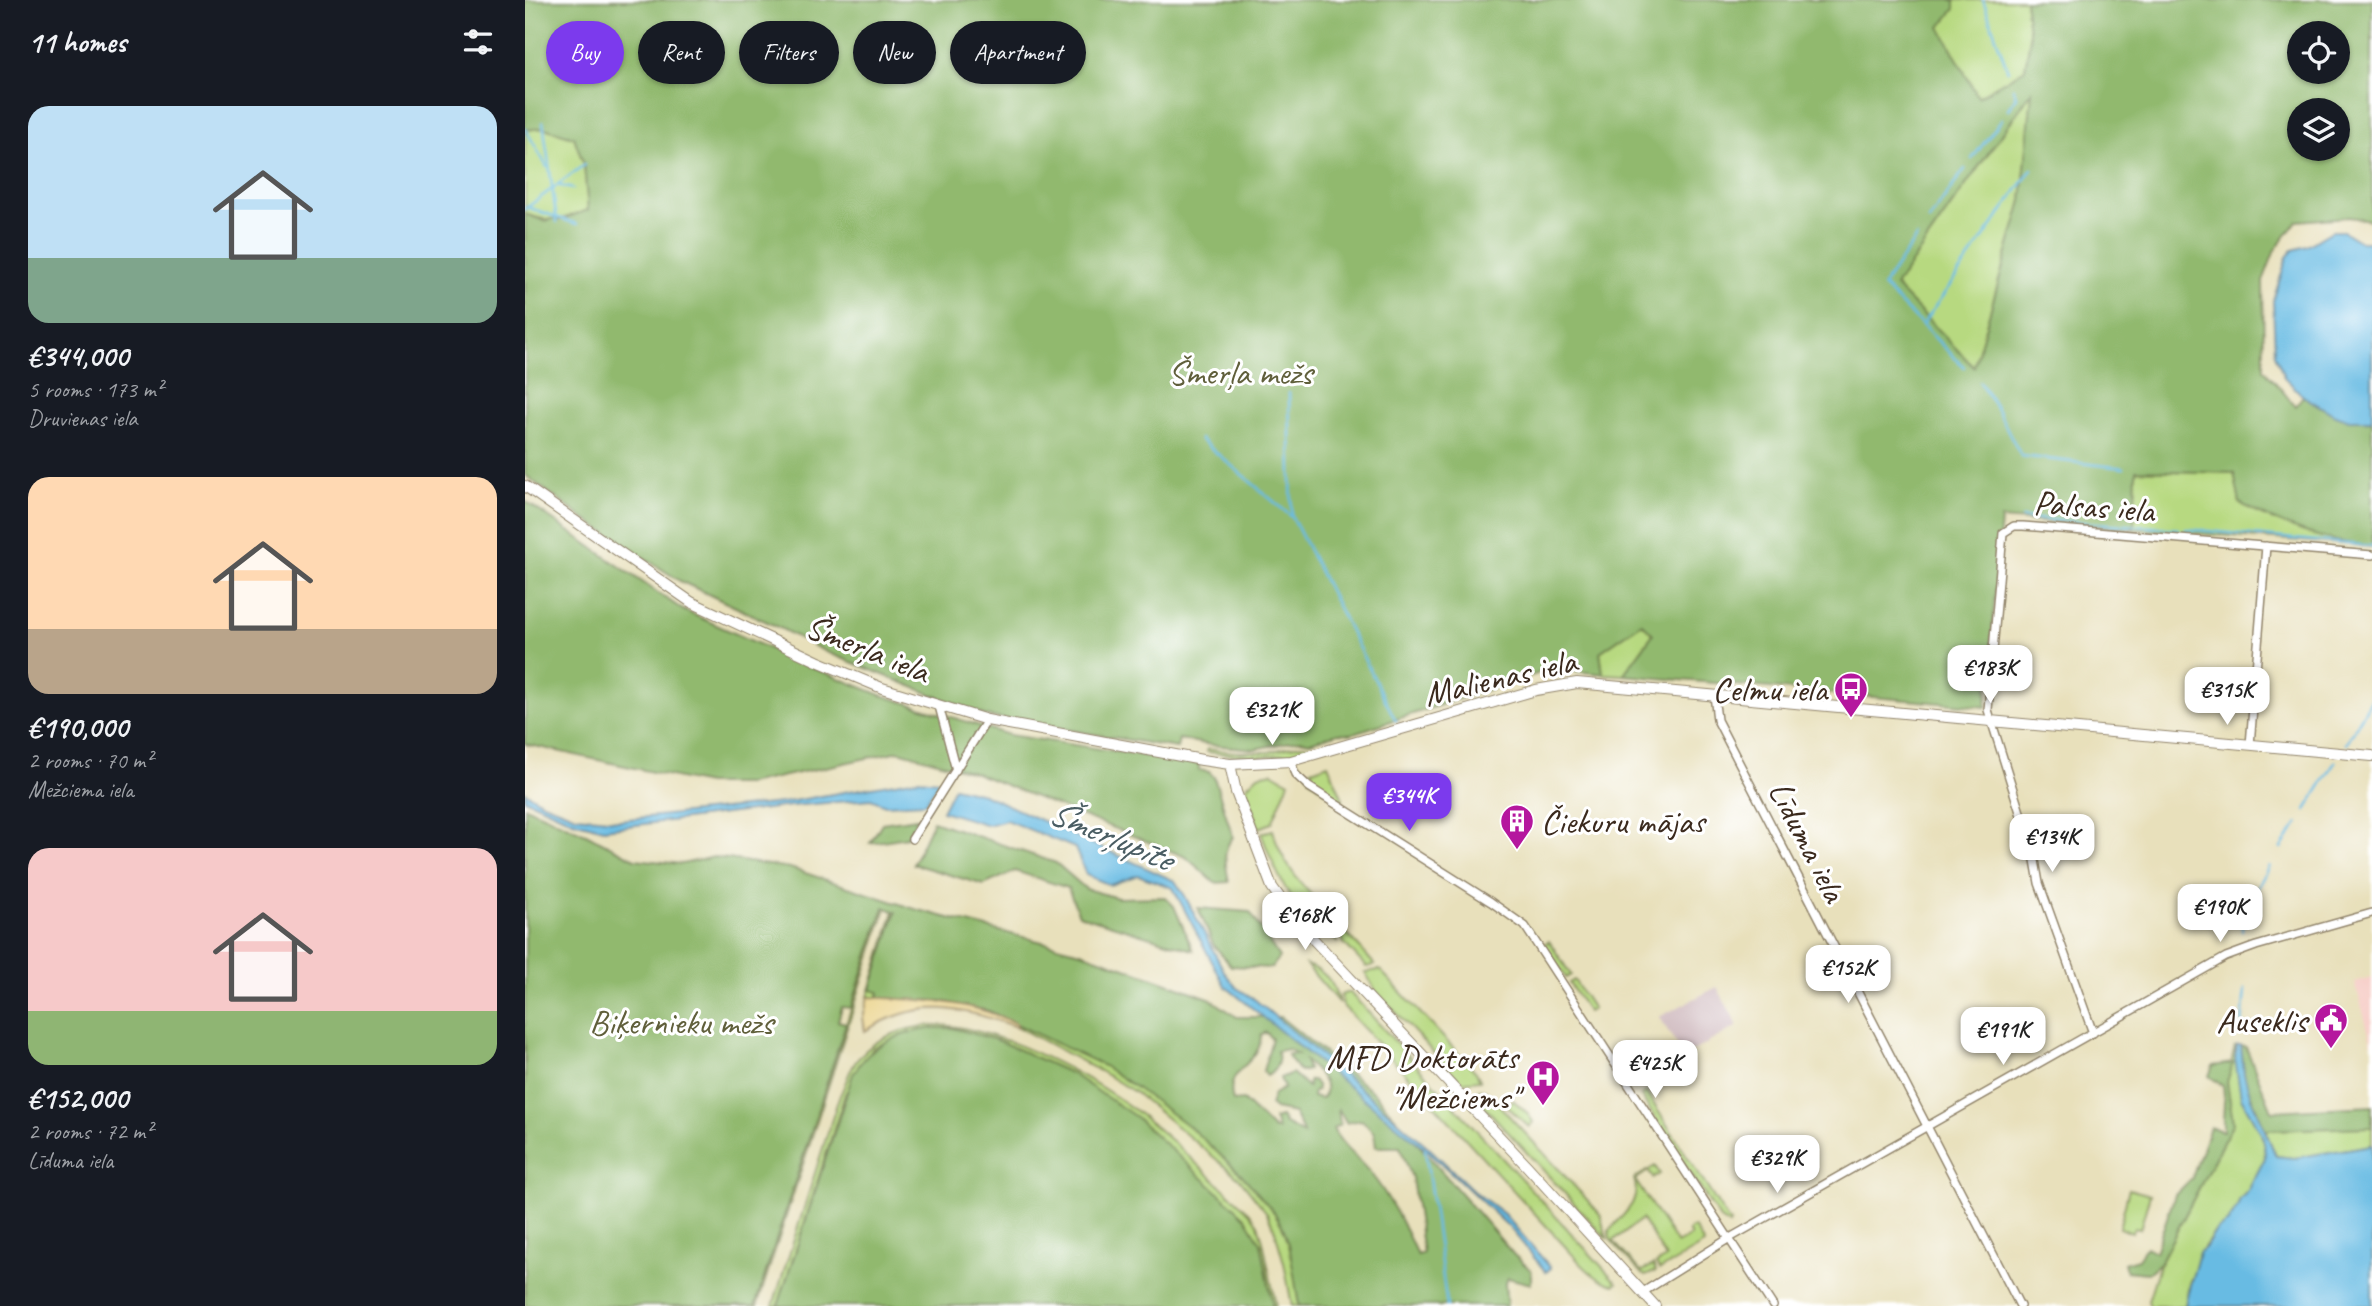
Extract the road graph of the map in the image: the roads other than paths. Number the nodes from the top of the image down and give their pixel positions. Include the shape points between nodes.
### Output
1 (525, 486) edge
2 (2266, 546) junction
3 (2372, 555) edge
4 (1714, 695) junction
5 (939, 706) junction
6 (988, 720) junction
7 (1990, 721) junction
8 (2250, 745) junction
9 (2372, 756) edge
10 (1291, 761) junction
11 (1230, 764) junction
12 (956, 770) junction
13 (912, 839) dead end
14 (2372, 914) edge
15 (2093, 1033) junction
16 (1926, 1126) junction
17 (1728, 1239) junction
18 (1643, 1292) junction
19 (1655, 1306) edge
20 (1773, 1306) edge
21 (2020, 1306) edge

1 - 5 street, Šmerļa iela via 691,602 817,661
2 - 3 street, Palsas iela
2 - 7 street, Palsas iela via 2006,529
2 - 8 street
4 - 7 street, Malienas iela
4 - 10 street, Malienas iela via 1603,684 1550,687
4 - 16 street, Līduma iela via 1717,720
5 - 6 street, Šmerļa iela
5 - 12 street
6 - 11 street, Šmerļa iela
6 - 12 street
7 - 8 street, Malienas iela
7 - 15 street via 2039,883
8 - 9 street, Malienas iela
10 - 11 street, Malienas iela
10 - 17 street via 1295,774 1309,786 1525,926
11 - 18 street via 1266,873 1292,914
12 - 13 street
14 - 15 street via 2226,957
15 - 16 street
16 - 17 street
16 - 21 street, Līduma iela
17 - 18 street
17 - 20 street
18 - 19 street

